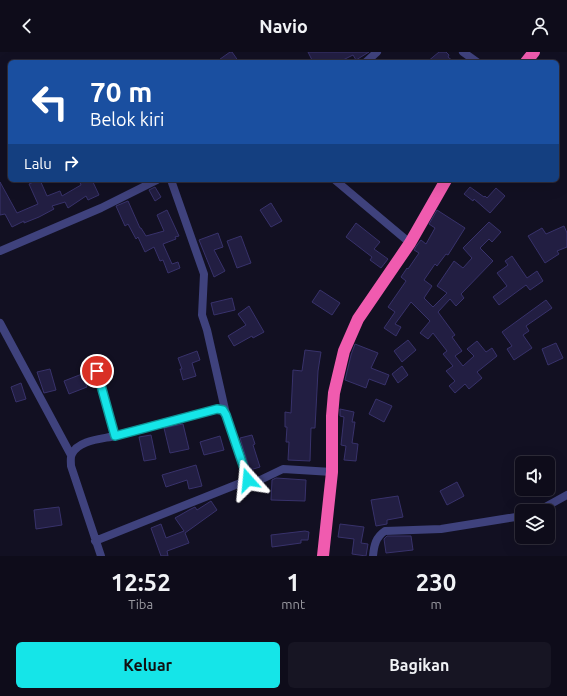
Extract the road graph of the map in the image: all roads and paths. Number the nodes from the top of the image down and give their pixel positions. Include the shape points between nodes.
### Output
1 (377, 52) edge
2 (463, 52) edge
3 (534, 52) edge
4 (368, 60) edge
5 (473, 60) edge
6 (528, 60) edge
7 (153, 182) edge
8 (171, 182) edge
9 (337, 182) edge
10 (445, 182) edge
11 (410, 243) junction
12 (0, 252) edge
13 (0, 323) edge
14 (97, 371) dead end
15 (226, 415) junction
16 (115, 436) junction
17 (71, 455) junction
18 (332, 472) junction
19 (248, 480) junction
20 (567, 495) edge
21 (551, 504) edge
22 (515, 517) edge
23 (95, 541) junction
24 (101, 556) edge
25 (323, 556) edge
26 (373, 556) edge

1 - 4 street
2 - 5 street
3 - 6 highway
7 - 12 street via 101,208
8 - 15 street via 204,274 202,315
9 - 11 street
10 - 11 highway
11 - 18 highway via 358,319 344,350 334,393
13 - 17 street
14 - 16 street
15 - 16 street via 223,410 217,409
15 - 19 street
16 - 17 street via 86,442 76,447
17 - 23 street via 71,466
18 - 19 street via 283,469 256,482
18 - 25 highway
19 - 23 street
20 - 21 street
22 - 26 street via 442,529 385,531 379,535
23 - 24 street

